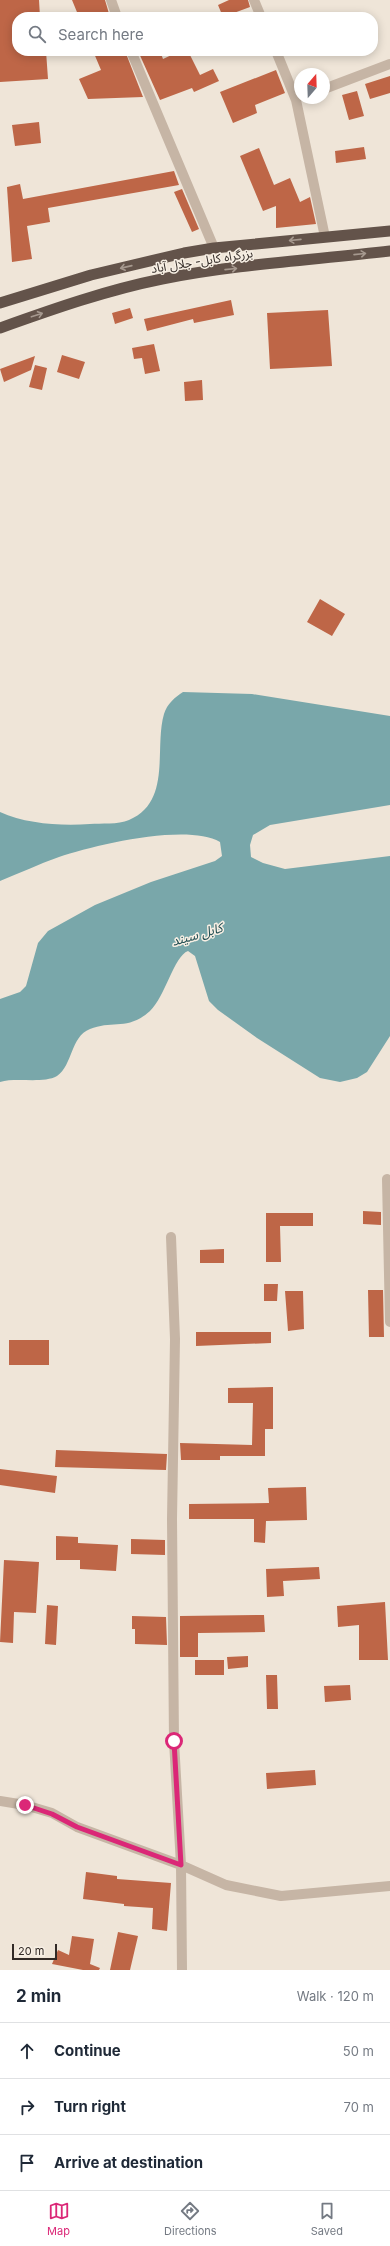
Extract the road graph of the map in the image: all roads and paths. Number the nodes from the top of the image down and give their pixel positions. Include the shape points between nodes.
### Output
1 (111, 0) edge
2 (254, 0) edge
3 (115, 12) edge
4 (259, 12) edge
5 (133, 56) edge
6 (278, 56) edge
7 (390, 64) edge
8 (330, 87) edge
9 (294, 90) edge
10 (299, 104) edge
11 (390, 231) edge
12 (325, 237) junction
13 (214, 248) junction
14 (390, 251) edge
15 (0, 303) edge
16 (0, 328) edge
17 (387, 1179) dead end
18 (171, 1237) dead end
19 (390, 1322) edge
20 (0, 1800) edge
21 (181, 1865) junction
22 (390, 1886) edge
23 (182, 1970) edge

1 - 3 street
2 - 4 street
5 - 13 street
6 - 9 street
7 - 8 street
10 - 12 street
11 - 12 highway, بزرگراه کابل- جلال آباد
12 -> 13 highway, بزرگراه کابل- جلال آباد
13 -> 15 highway, بزرگراه کابل- جلال آباد via 91,275
16 -> 14 highway, بزرگراه کابل- جلال آباد via 74,303 161,279
17 - 19 street
18 - 21 street via 175,1346 172,1519 174,1741
20 - 21 street via 52,1814 77,1827
21 - 22 street via 226,1885 281,1896
21 - 23 street

